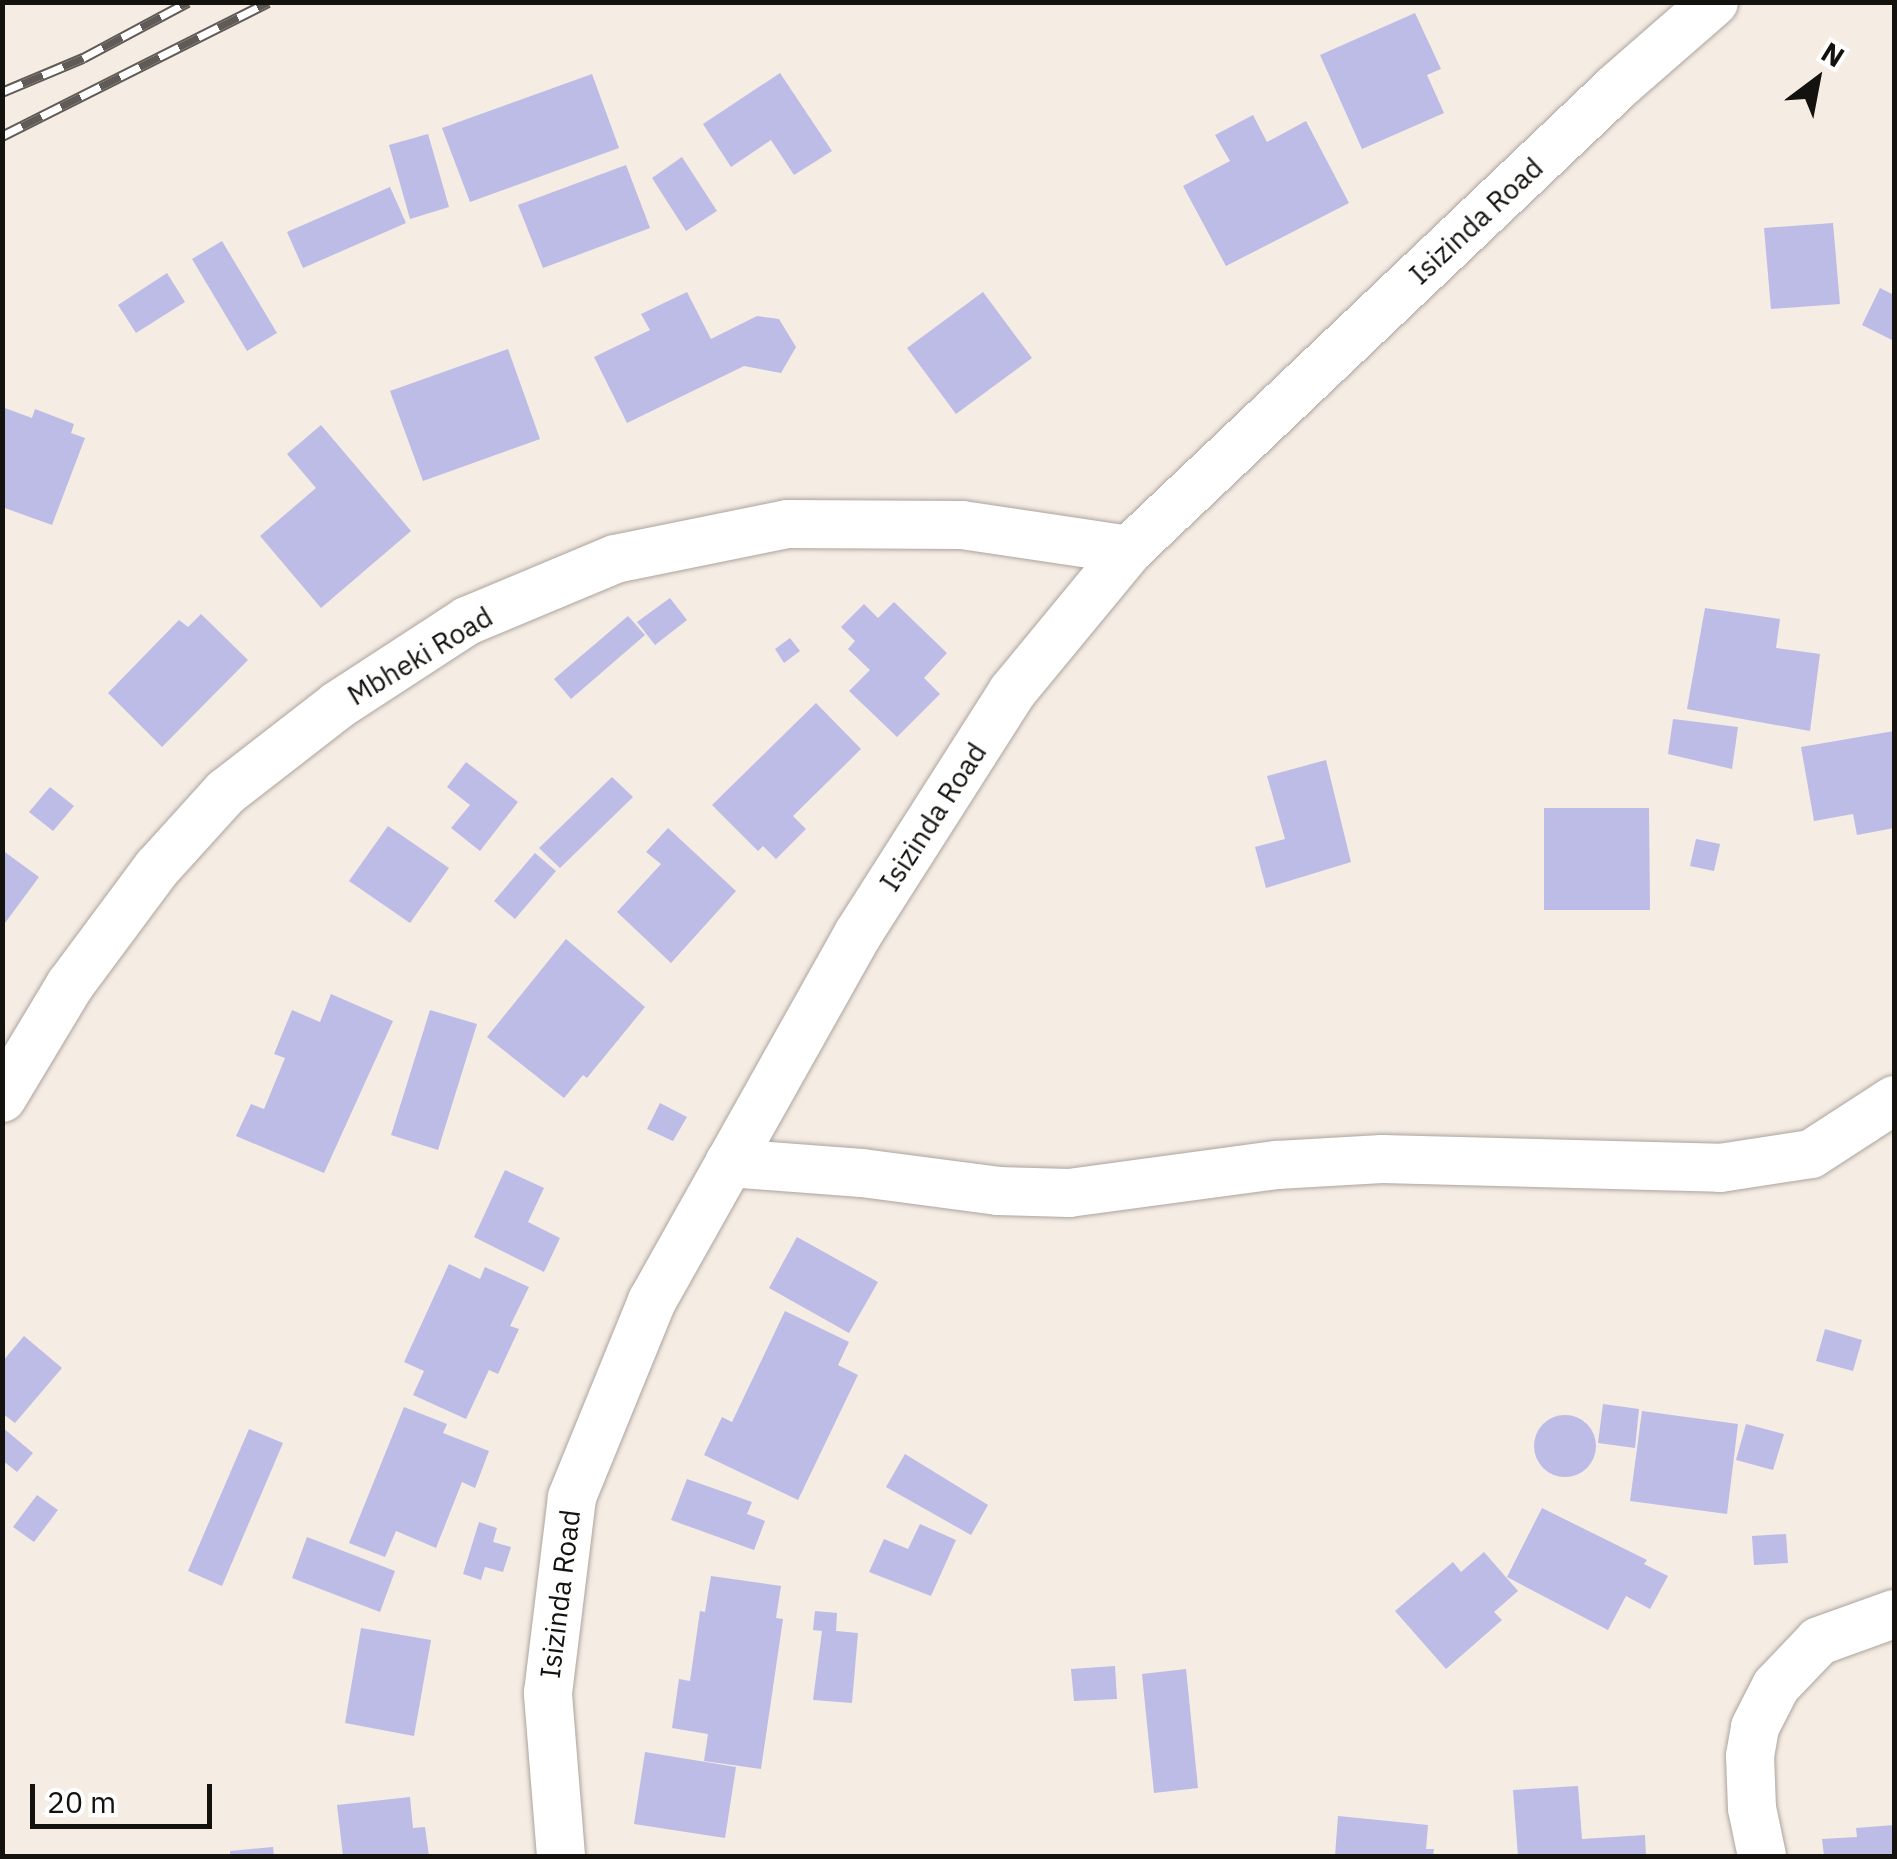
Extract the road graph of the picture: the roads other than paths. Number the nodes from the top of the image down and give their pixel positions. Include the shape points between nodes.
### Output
1 (1714, 2) edge
2 (1129, 550) junction
3 (2, 1098) edge
4 (1894, 1100) edge
5 (729, 1163) junction
6 (1894, 1614) edge
7 (560, 1856) edge
8 (1762, 1856) edge

1 - 2 street, Isizinda Road
2 - 3 street, Mbheki Road via 962,525 787,524 615,558 467,621 338,706 226,792 157,868 70,984
2 - 5 street, Isizinda Road via 1012,692 858,934
4 - 5 street via 1812,1154 1720,1168 1382,1160 1277,1165 1068,1193
5 - 7 street, Isizinda Road via 652,1301 572,1497 548,1693
6 - 8 street via 1820,1641 1776,1686 1755,1727 1750,1756

